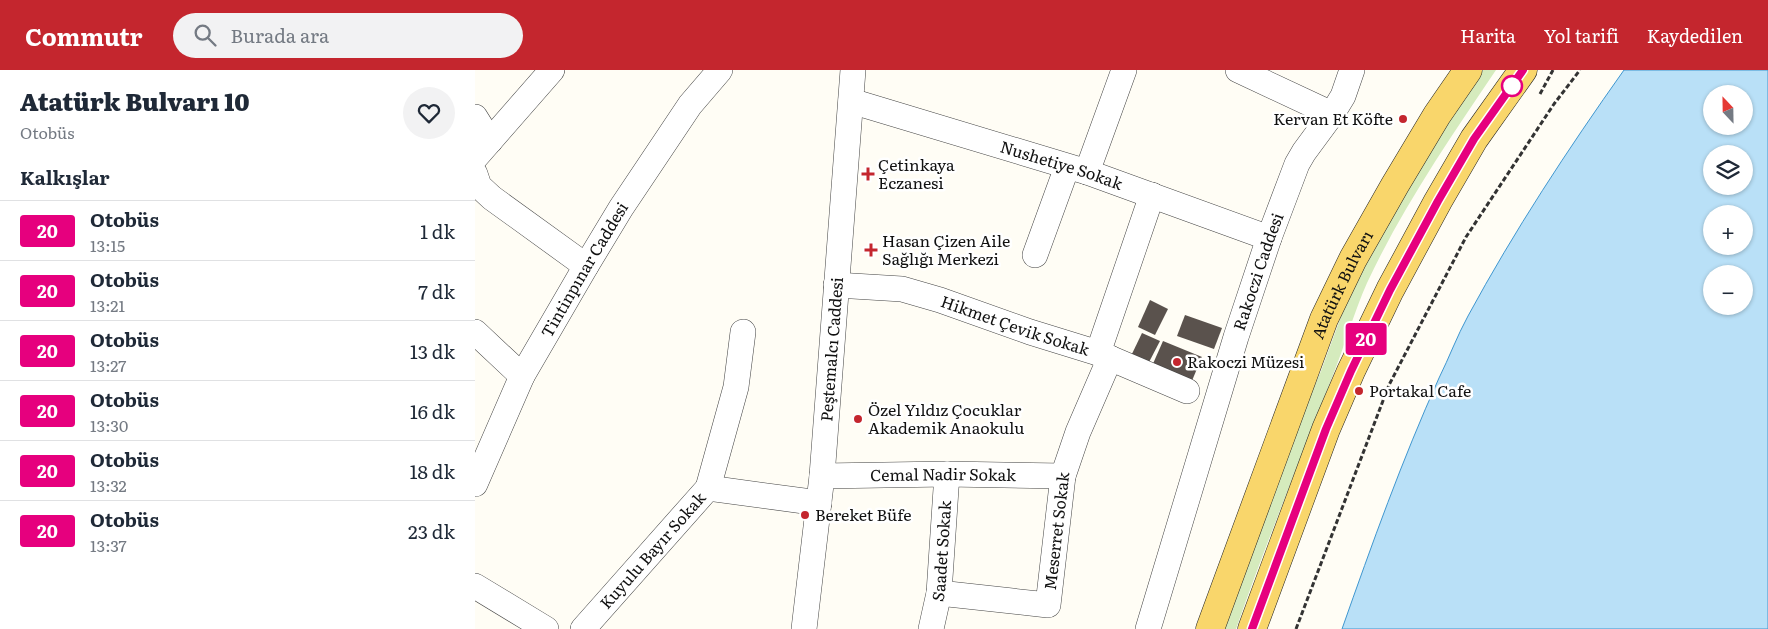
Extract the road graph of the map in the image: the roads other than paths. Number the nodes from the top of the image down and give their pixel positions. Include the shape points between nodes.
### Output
1 (552, 70) edge
2 (720, 70) edge
3 (853, 70) edge
4 (1124, 70) edge
5 (1238, 70) edge
6 (1352, 70) edge
7 (1468, 70) edge
8 (1523, 70) edge
9 (851, 101) junction
10 (1332, 114) junction
11 (475, 117) edge
12 (482, 150) edge
13 (1077, 170) junction
14 (475, 174) edge
15 (1152, 195) junction
16 (1269, 238) junction
17 (1035, 255) dead end
18 (586, 266) junction
19 (837, 285) junction
20 (475, 332) edge
21 (743, 332) dead end
22 (1104, 355) junction
23 (522, 376) junction
24 (1187, 391) dead end
25 (947, 474) junction
26 (822, 476) junction
27 (1063, 476) junction
28 (475, 484) edge
29 (708, 488) junction
30 (819, 503) junction
31 (475, 586) edge
32 (939, 592) junction
33 (546, 629) edge
34 (583, 629) edge
35 (804, 629) edge
36 (931, 629) edge
37 (1148, 629) edge
38 (1209, 629) edge
39 (1252, 629) edge

1 - 12 street
2 - 18 street, Tintinpınar Caddesi via 690,105
3 - 9 street, Peştemalcı Caddesi
4 - 13 street
5 - 10 street
6 - 10 street, Rakoczi Caddesi via 1343,96
7 - 38 main road, Atatürk Bulvarı via 1395,185 1324,319
8 - 39 main road via 1474,139 1390,290 1326,429
9 - 13 street, Nushetiye Sokak
9 - 19 street, Peştemalcı Caddesi
10 - 16 street, Rakoczi Caddesi via 1297,164
11 - 12 street
13 - 15 street, Nushetiye Sokak
13 - 17 street
14 - 18 street via 479,186 492,198
15 - 16 street, Nushetiye Sokak
15 - 22 street, Meserret Sokak
16 - 37 street, Rakoczi Caddesi
18 - 23 street, Tintinpınar Caddesi
19 - 22 street, Hikmet Çevik Sokak via 902,289
19 - 26 street, Peştemalcı Caddesi
20 - 23 street
21 - 29 street via 736,387
22 - 24 street, Hikmet Çevik Sokak
22 - 27 street, Meserret Sokak
23 - 28 street, Tintinpınar Caddesi
25 - 26 street, Cemal Nadir Sokak
25 - 27 street, Cemal Nadir Sokak
25 - 32 street, Saadet Sokak
26 - 30 street, Peştemalcı Caddesi
27 - 32 street, Meserret Sokak via 1048,604
29 - 30 street, Kuyulu Bayır Sokak
29 - 34 street, Kuyulu Bayır Sokak
30 - 35 street, Peştemalcı Caddesi
31 - 33 street
32 - 36 street, Saadet Sokak

